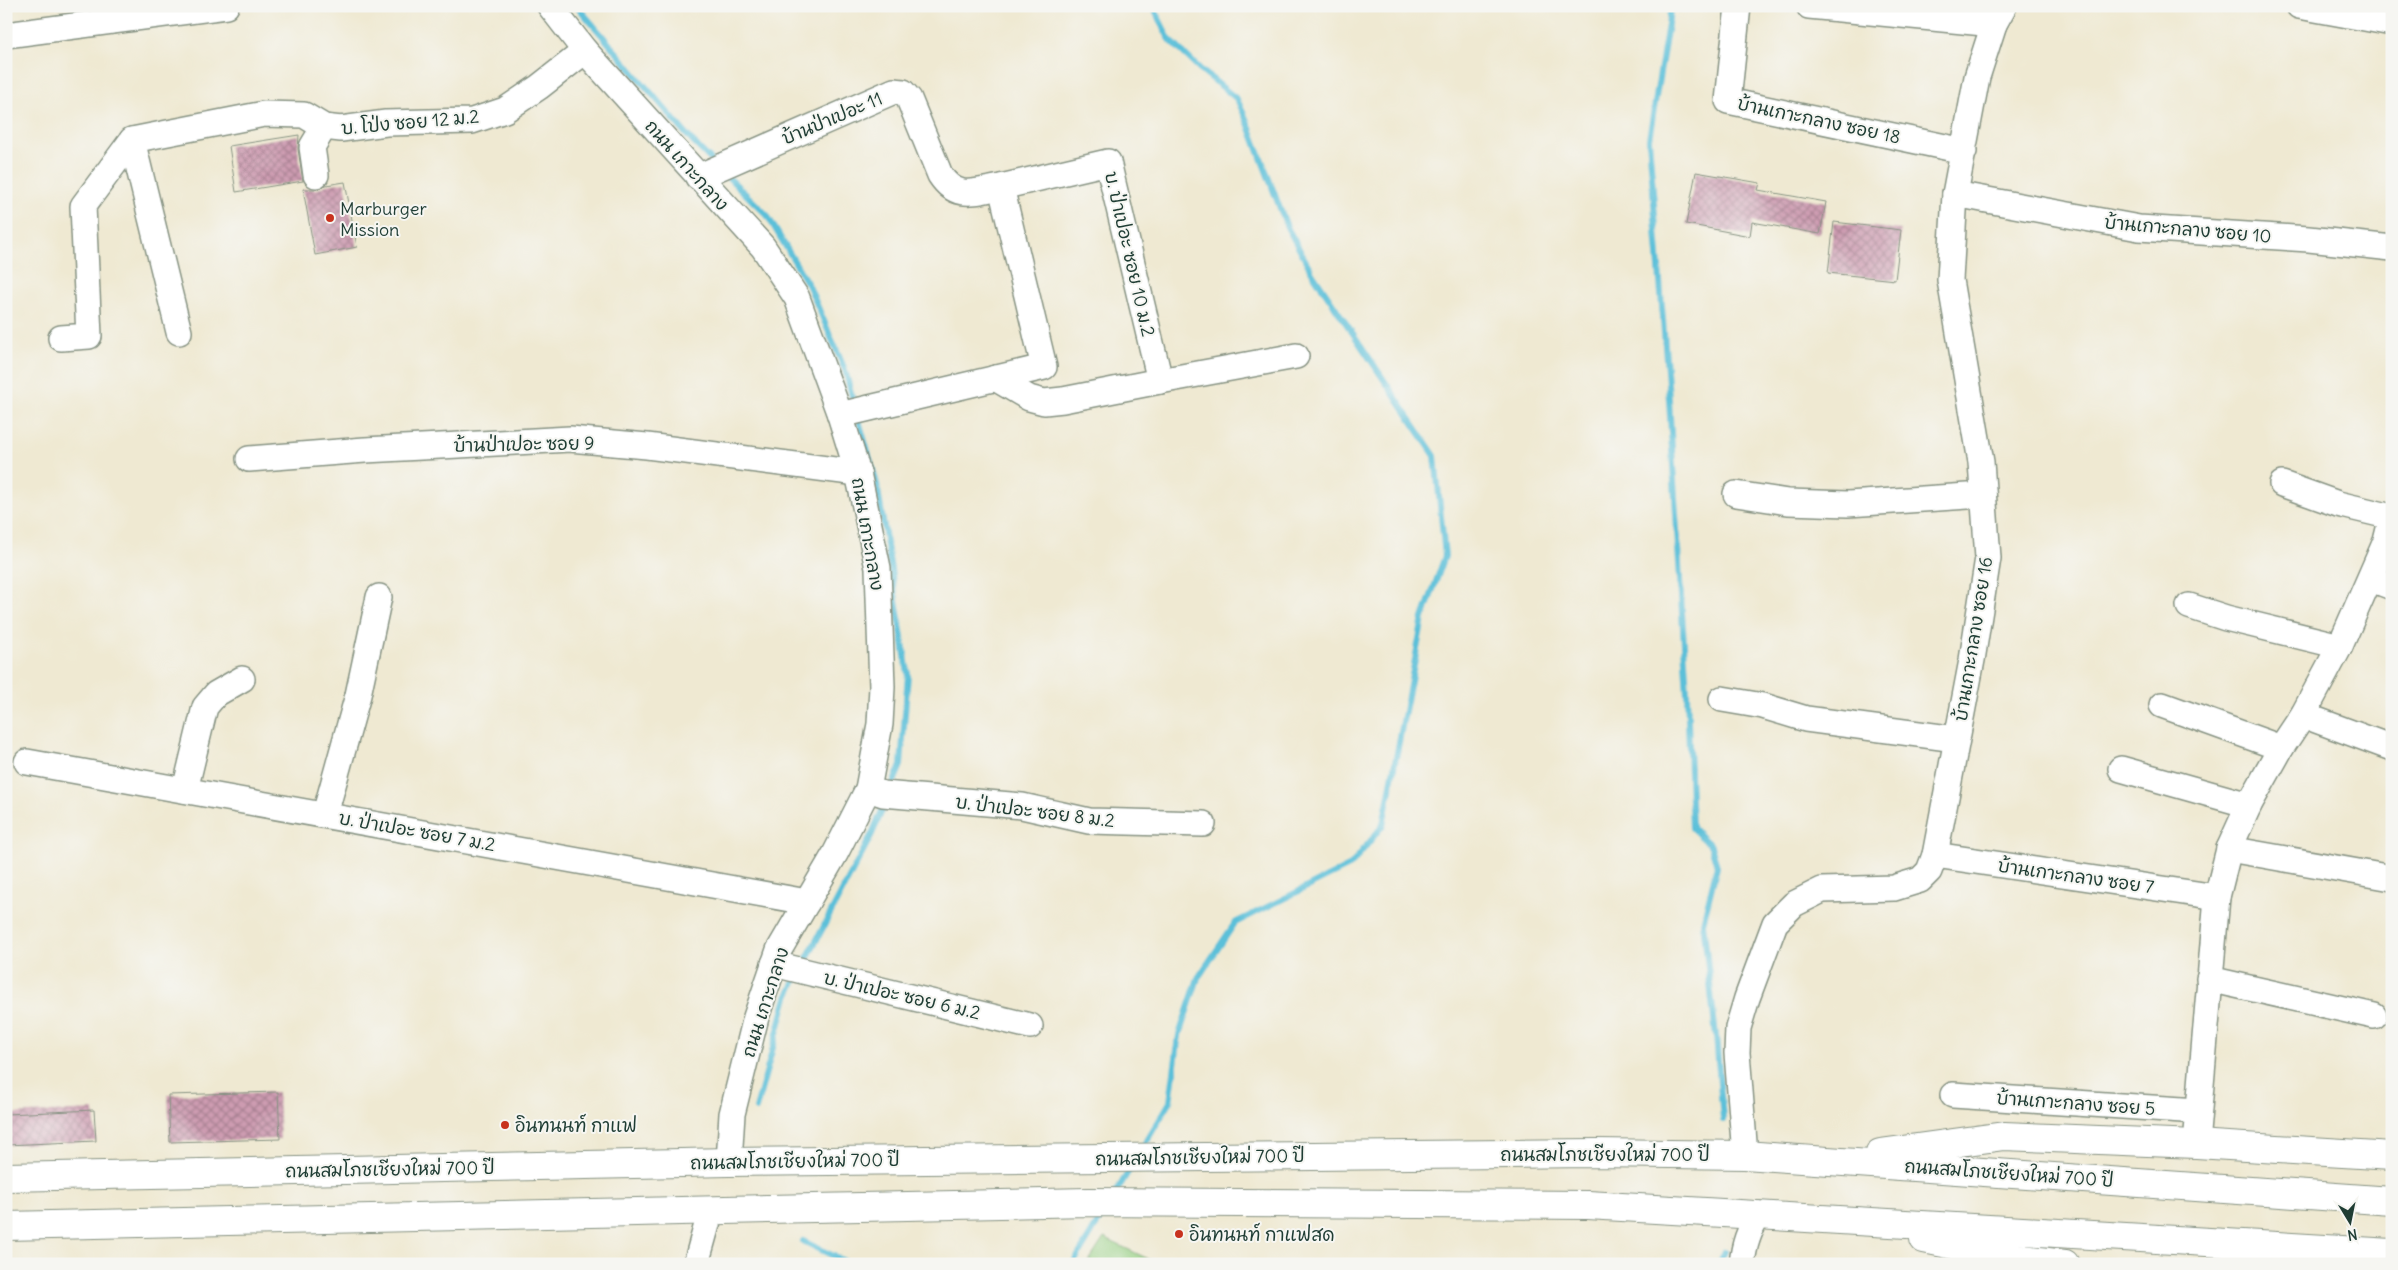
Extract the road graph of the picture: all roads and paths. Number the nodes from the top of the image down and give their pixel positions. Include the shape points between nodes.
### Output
1 (226, 6) edge
2 (550, 6) edge
3 (1738, 6) edge
4 (1809, 6) edge
5 (2299, 6) edge
6 (1999, 15) edge
7 (2392, 23) edge
8 (6, 35) edge
9 (585, 51) junction
10 (324, 127) junction
11 (132, 140) junction
12 (1964, 151) junction
13 (712, 170) junction
14 (316, 175) dead end
15 (1001, 187) junction
16 (1955, 194) junction
17 (2392, 248) edge
18 (179, 332) dead end
19 (61, 338) dead end
20 (1296, 356) dead end
21 (995, 378) junction
22 (1160, 381) junction
23 (852, 412) junction
24 (249, 459) dead end
25 (858, 473) junction
26 (2282, 484) dead end
27 (1736, 494) dead end
28 (1983, 495) junction
29 (2390, 530) edge
30 (2381, 583) edge
31 (379, 597) dead end
32 (2189, 606) dead end
33 (2340, 646) junction
34 (242, 679) dead end
35 (1722, 699) dead end
36 (2162, 705) dead end
37 (2303, 715) junction
38 (1956, 739) junction
39 (2281, 748) junction
40 (2392, 748) edge
41 (27, 762) dead end
42 (2121, 769) dead end
43 (186, 790) junction
44 (882, 792) junction
45 (2249, 804) junction
46 (325, 814) junction
47 (1203, 824) dead end
48 (2229, 849) junction
49 (1935, 855) junction
50 (2392, 878) edge
51 (2217, 897) junction
52 (807, 902) junction
53 (774, 964) junction
54 (2209, 979) junction
55 (2374, 1016) dead end
56 (1030, 1026) dead end
57 (1953, 1095) dead end
58 (2198, 1111) junction
59 (2196, 1144) junction
60 (1745, 1155) junction
61 (2392, 1156) edge
62 (1821, 1160) junction
63 (729, 1162) junction
64 (6, 1176) edge
65 (2392, 1201) edge
66 (712, 1210) junction
67 (1760, 1214) junction
68 (1822, 1219) junction
69 (6, 1226) edge
70 (2392, 1253) edge
71 (696, 1264) edge
72 (1742, 1264) edge
73 (2065, 1264) edge

1 - 8 street
2 - 9 street, ถนน เกาะกลาง
3 - 12 street, บ้านเกาะกลาง ซอย 18 via 1728,101
4 - 6 street
5 - 7 street
6 - 12 street, บ้านเกาะกลาง ซอย 16 via 1977,77
9 - 10 street, บ. โป่ง ซอย 12 ม.2 via 504,110 472,120 386,123 341,129
9 - 13 street, ถนน เกาะกลาง
10 - 11 street, บ. โป่ง ซอย 12 ม.2 via 304,115 264,114
10 - 14 street via 312,147
11 - 18 street
11 - 19 street via 83,206 89,336
12 - 16 street, บ้านเกาะกลาง ซอย 16
13 - 15 street, บ้านป่าเปอะ 11 via 894,91 903,92 909,99 946,185 966,193
13 - 23 street, ถนน เกาะกลาง via 797,298
15 - 21 street via 1044,367
15 - 22 street, บ. ป่าเปอะ ซอย 10 ม.2 via 1108,162
16 - 17 street, บ้านเกาะกลาง ซอย 10 via 2139,228
16 - 28 street, บ้านเกาะกลาง ซอย 16 via 1950,280 1981,462
20 - 22 street
21 - 22 street via 1029,398 1044,402
21 - 23 street
23 - 25 street, ถนน เกาะกลาง
24 - 25 street, บ้านป่าเปอะ ซอย 9 via 570,439
25 - 44 street, ถนน เกาะกลาง via 878,568
26 - 29 street via 2338,504
27 - 28 street via 1788,502 1848,504
28 - 38 street, บ้านเกาะกลาง ซอย 16 via 1988,558
29 - 30 street
30 - 33 street
31 - 46 street via 358,696
32 - 33 street
33 - 37 street
34 - 43 street via 216,694 205,707
35 - 38 street via 1763,706 1806,719
36 - 39 street
37 - 39 street
37 - 40 street
38 - 49 street, บ้านเกาะกลาง ซอย 16
39 - 45 street
41 - 43 street, บ. ป่าเปอะ ซอย 7 ม.2
42 - 45 street
43 - 46 street, บ. ป่าเปอะ ซอย 7 ม.2
44 - 47 street, บ. ป่าเปอะ ซอย 8 ม.2 via 1022,806 1089,820
44 - 52 street, ถนน เกาะกลาง via 835,854
45 - 48 street
46 - 52 street, บ. ป่าเปอะ ซอย 7 ม.2
48 - 50 street
48 - 51 street
49 - 51 street, บ้านเกาะกลาง ซอย 7
49 - 60 street, บ้านเกาะกลาง ซอย 16 via 1929,871 1920,880 1894,888 1822,890 1794,904 1775,923 1738,1028
51 - 54 street
52 - 53 street, ถนน เกาะกลาง
53 - 56 street, บ. ป่าเปอะ ซอย 6 ม.2
53 - 63 street, ถนน เกาะกลาง via 756,1017 732,1114
54 - 55 street
54 - 58 street
57 - 58 street, บ้านเกาะกลาง ซอย 5
58 - 59 street
59 - 61 main road
59 - 62 main road via 2004,1136
60 - 62 main road, ถนนสมโภชเชียงใหม่ 700 ปี
60 - 63 main road, ถนนสมโภชเชียงใหม่ 700 ปี via 1596,1152
62 - 65 main road, ถนนสมโภชเชียงใหม่ 700 ปี
63 - 64 main road, ถนนสมโภชเชียงใหม่ 700 ปี
66 - 67 main road via 1144,1202 1588,1205
66 - 69 main road
66 - 71 street
67 - 68 main road
67 - 72 street via 1748,1231
68 - 70 main road
68 - 73 main road via 2022,1259

